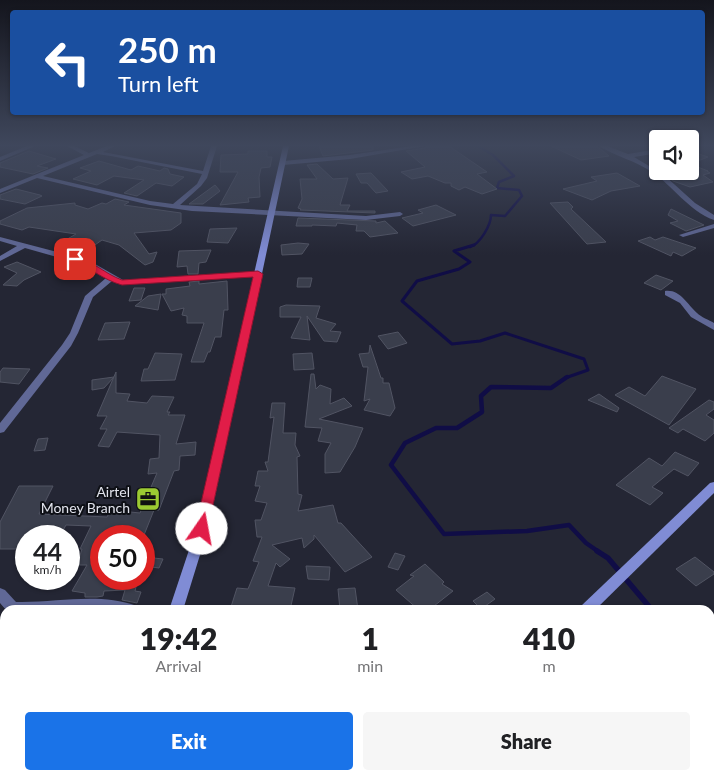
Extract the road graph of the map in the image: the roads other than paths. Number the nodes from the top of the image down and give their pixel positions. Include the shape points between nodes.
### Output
1 (21, 182) edge
2 (63, 182) edge
3 (200, 182) edge
4 (278, 182) edge
5 (670, 182) edge
6 (0, 191) edge
7 (174, 207) junction
8 (271, 214) junction
9 (400, 214) dead end
10 (714, 218) edge
11 (714, 226) edge
12 (683, 235) dead end
13 (0, 239) edge
14 (24, 245) junction
15 (0, 258) edge
16 (258, 274) junction
17 (110, 279) junction
18 (668, 294) dead end
19 (714, 327) edge
20 (0, 430) edge
21 (714, 486) edge
22 (0, 594) edge
23 (10, 605) edge
24 (64, 605) edge
25 (119, 605) edge
26 (178, 605) edge
27 (591, 605) edge

1 - 6 street
2 - 7 street
3 - 7 street
4 - 8 main road
5 - 10 street via 694,206
7 - 8 street
8 - 9 street via 366,218
8 - 16 main road
11 - 12 street
13 - 14 street
14 - 15 street
14 - 17 street via 90,264
16 - 17 street via 132,283
16 - 26 main road via 202,529
17 - 20 street via 89,296 74,333
18 - 19 street via 683,301 694,314
21 - 27 main road
22 - 23 street
24 - 25 street via 90,602

